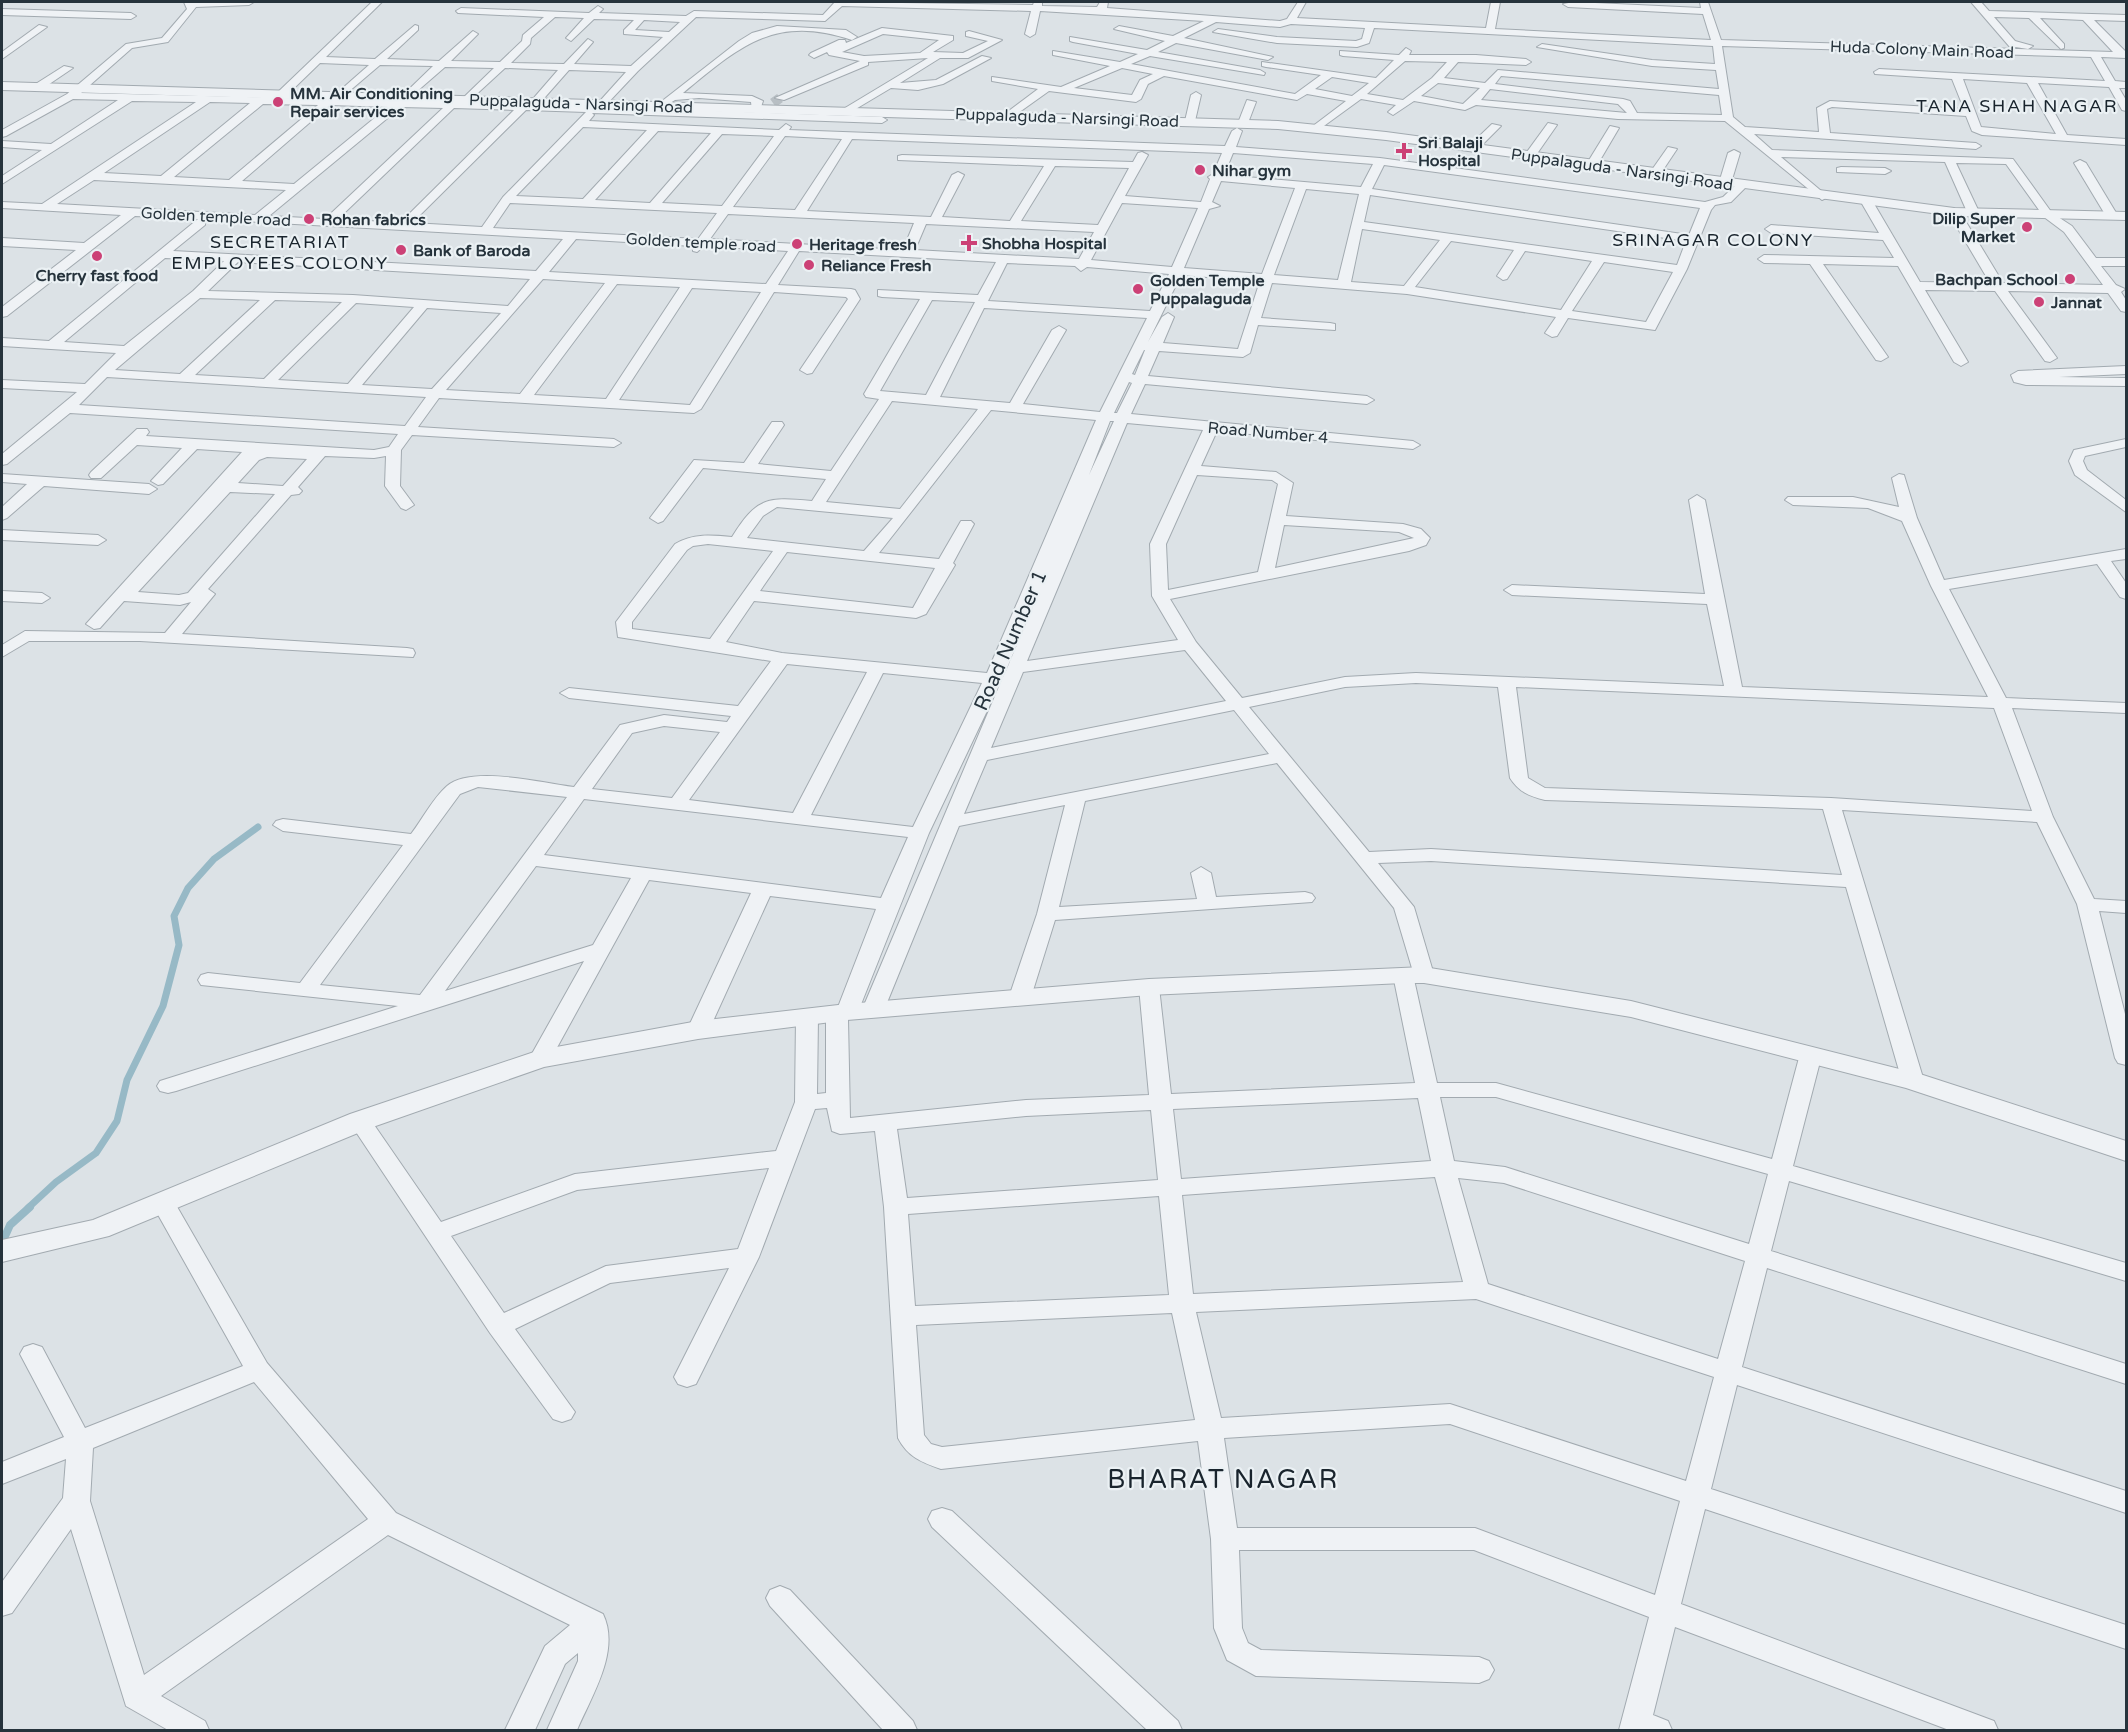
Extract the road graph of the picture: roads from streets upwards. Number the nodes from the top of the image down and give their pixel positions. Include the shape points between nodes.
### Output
1 (15, 2) edge
2 (249, 2) edge
3 (377, 2) edge
4 (547, 2) edge
5 (840, 2) edge
6 (1302, 2) edge
7 (1496, 2) edge
8 (1976, 2) edge
9 (2038, 2) edge
10 (75, 3) dead end
11 (189, 3) edge
12 (588, 3) dead end
13 (925, 3) edge
14 (981, 4) edge
15 (1038, 5) edge
16 (1103, 6) edge
17 (1705, 6) edge
18 (2, 11) edge
19 (461, 11) dead end
20 (760, 12) junction
21 (64, 13) junction
22 (532, 13) junction
23 (553, 14) junction
24 (1986, 14) junction
25 (592, 15) junction
26 (131, 16) dead end
27 (2032, 16) junction
28 (2053, 16) junction
29 (642, 17) junction
30 (2086, 17) junction
31 (1290, 18) junction
32 (687, 19) junction
33 (1567, 19) edge
34 (1213, 20) junction
35 (2119, 20) edge
36 (1643, 22) junction
37 (751, 25) dead end
38 (1370, 26) junction
39 (42, 27) dead end
40 (415, 28) dead end
41 (1119, 29) dead end
42 (1196, 29) junction
43 (1490, 30) junction
44 (1511, 32) junction
45 (474, 34) dead end
46 (916, 34) junction
47 (1030, 34) dead end
48 (670, 35) junction
49 (571, 38) dead end
50 (1073, 39) dead end
51 (1178, 39) junction
52 (1276, 40) junction
53 (588, 42) dead end
54 (1717, 42) junction
55 (1363, 43) junction
56 (1378, 44) dead end
57 (2061, 46) junction
58 (1409, 47) dead end
59 (1872, 48) junction
60 (1514, 50) junction
61 (2123, 51) edge
62 (1056, 52) dead end
63 (1592, 52) junction
64 (1148, 53) junction
65 (2094, 53) junction
66 (935, 55) junction
67 (2, 56) edge
68 (20, 58) dead end
69 (987, 58) dead end
70 (1402, 58) junction
71 (869, 59) junction
72 (1455, 59) junction
73 (315, 60) junction
74 (1267, 60) junction
75 (380, 62) junction
76 (442, 63) junction
77 (1536, 63) dead end
78 (504, 65) junction
79 (1118, 65) junction
80 (566, 67) junction
81 (1720, 67) junction
82 (68, 68) dead end
83 (2, 69) edge
84 (634, 69) junction
85 (1390, 71) junction
86 (1260, 73) junction
87 (1160, 74) junction
88 (1330, 74) junction
89 (1956, 75) junction
90 (996, 79) dead end
91 (2030, 79) junction
92 (1436, 80) junction
93 (1378, 81) junction
94 (1584, 81) junction
95 (2113, 84) junction
96 (888, 85) junction
97 (2127, 85) edge
98 (2, 86) edge
99 (1486, 86) junction
100 (38, 87) junction
101 (1046, 88) junction
102 (1062, 90) junction
103 (1250, 90) junction
104 (1305, 91) junction
105 (75, 92) junction
106 (1723, 92) junction
107 (282, 94) junction
108 (1571, 94) junction
109 (1196, 95) dead end
110 (130, 97) junction
111 (673, 97) junction
112 (1356, 98) junction
113 (208, 99) junction
114 (334, 99) junction
115 (468, 99) junction
116 (1136, 99) junction
117 (261, 100) junction
118 (402, 101) junction
119 (1408, 101) junction
120 (536, 102) junction
121 (1251, 102) dead end
122 (1474, 102) junction
123 (769, 104) junction
124 (662, 105) junction
125 (451, 106) junction
126 (523, 107) junction
127 (598, 107) junction
128 (2127, 108) edge
129 (845, 111) junction
130 (1393, 112) dead end
131 (795, 113) junction
132 (1969, 113) junction
133 (1633, 115) junction
134 (1007, 116) junction
135 (1728, 118) junction
136 (882, 120) dead end
137 (1133, 120) junction
138 (1190, 121) junction
139 (580, 124) junction
140 (1552, 125) dead end
141 (1496, 126) dead end
142 (656, 127) junction
143 (1240, 127) junction
144 (1317, 128) junction
145 (1614, 128) dead end
146 (720, 129) junction
147 (1161, 129) dead end
148 (1743, 130) junction
149 (782, 133) junction
150 (2, 134) edge
151 (849, 136) junction
152 (1825, 136) junction
153 (2064, 138) junction
154 (2127, 142) edge
155 (2, 144) edge
156 (1151, 145) junction
157 (1976, 146) dead end
158 (52, 147) junction
159 (1473, 148) junction
160 (1672, 149) dead end
161 (1227, 152) junction
162 (1242, 153) junction
163 (1734, 153) dead end
164 (1772, 153) junction
165 (1530, 156) junction
166 (902, 158) dead end
167 (1950, 161) junction
168 (2080, 162) dead end
169 (1052, 163) junction
170 (1379, 163) junction
171 (1136, 165) junction
172 (1592, 165) junction
173 (1841, 170) dead end
174 (1899, 172) dead end
175 (1655, 174) junction
176 (958, 175) dead end
177 (92, 176) junction
178 (1214, 177) junction
179 (1228, 178) junction
180 (163, 180) junction
181 (2, 181) edge
182 (1719, 182) junction
183 (231, 184) junction
184 (1302, 185) junction
185 (1742, 185) junction
186 (295, 187) junction
187 (1365, 191) junction
188 (1822, 196) junction
189 (507, 199) junction
190 (1118, 199) junction
191 (1867, 202) junction
192 (585, 204) junction
193 (1203, 205) junction
194 (1216, 206) junction
195 (1708, 206) junction
196 (2, 207) edge
197 (45, 207) junction
198 (652, 207) junction
199 (727, 211) junction
200 (1954, 212) junction
201 (798, 214) junction
202 (1974, 214) junction
203 (128, 215) junction
204 (2048, 215) junction
205 (2119, 216) edge
206 (259, 218) junction
207 (922, 219) junction
208 (935, 220) junction
209 (201, 222) junction
210 (328, 222) junction
211 (1014, 224) junction
212 (1357, 225) junction
213 (403, 226) junction
214 (1101, 229) junction
215 (1771, 230) dead end
216 (485, 231) junction
217 (1448, 237) junction
218 (1888, 237) junction
219 (569, 238) junction
220 (1694, 239) junction
221 (2, 242) edge
222 (15, 243) junction
223 (700, 245) junction
224 (1522, 247) junction
225 (87, 248) junction
226 (794, 250) junction
227 (2, 252) edge
228 (160, 254) junction
229 (897, 255) junction
230 (235, 258) junction
231 (1600, 258) junction
232 (1764, 259) dead end
233 (1813, 259) junction
234 (1904, 262) junction
235 (2092, 262) junction
236 (2127, 262) edge
237 (1000, 263) junction
238 (1082, 265) junction
239 (1682, 269) junction
240 (1182, 273) junction
241 (541, 275) junction
242 (1503, 276) dead end
243 (614, 279) junction
244 (1266, 280) junction
245 (689, 283) junction
246 (1343, 286) junction
247 (1918, 286) junction
248 (770, 287) junction
249 (1999, 288) junction
250 (2110, 289) junction
251 (2127, 289) edge
252 (1407, 290) junction
253 (882, 293) dead end
254 (197, 294) junction
255 (272, 296) junction
256 (928, 296) junction
257 (353, 299) junction
258 (982, 302) junction
259 (424, 303) junction
260 (2127, 308) edge
261 (511, 309) junction
262 (2, 313) edge
263 (1565, 314) junction
264 (1155, 315) junction
265 (1252, 321) junction
266 (1330, 327) dead end
267 (1059, 330) dead end
268 (1552, 333) dead end
269 (2, 342) edge
270 (1140, 345) junction
271 (51, 346) junction
272 (1155, 346) junction
273 (127, 350) junction
274 (1881, 357) dead end
275 (2050, 358) dead end
276 (1961, 362) dead end
277 (807, 370) dead end
278 (2127, 370) edge
279 (102, 373) junction
280 (1124, 377) junction
281 (183, 378) junction
282 (1139, 379) junction
283 (2127, 382) edge
284 (267, 383) junction
285 (2, 384) edge
286 (87, 388) junction
287 (352, 388) junction
288 (435, 394) junction
289 (888, 396) junction
290 (523, 400) junction
291 (931, 400) junction
292 (1367, 400) dead end
293 (610, 404) junction
294 (987, 406) junction
295 (1014, 408) junction
296 (67, 409) junction
297 (159, 415) junction
298 (1104, 418) junction
299 (1122, 420) junction
300 (777, 425) dead end
301 (1211, 428) junction
302 (408, 432) junction
303 (133, 440) junction
304 (614, 443) dead end
305 (2127, 443) edge
306 (192, 444) junction
307 (1413, 445) dead end
308 (253, 448) junction
309 (394, 450) junction
310 (323, 454) junction
311 (2, 461) edge
312 (748, 468) junction
313 (1192, 470) junction
314 (96, 475) dead end
315 (837, 477) junction
316 (2, 478) edge
317 (1899, 478) dead end
318 (40, 481) junction
319 (226, 487) junction
320 (291, 490) junction
321 (1697, 500) dead end
322 (1793, 500) dead end
323 (817, 504) junction
324 (406, 505) dead end
325 (2127, 507) edge
326 (904, 514) junction
327 (2, 516) edge
328 (658, 518) dead end
329 (1909, 518) junction
330 (1278, 520) junction
331 (966, 525) dead end
332 (258, 528) junction
333 (2, 535) edge
334 (98, 540) dead end
335 (737, 542) junction
336 (783, 547) junction
337 (2127, 554) edge
338 (868, 556) junction
339 (2101, 558) junction
340 (947, 565) junction
341 (1265, 575) junction
342 (1939, 586) junction
343 (1512, 590) dead end
344 (2127, 594) edge
345 (748, 595) junction
346 (2, 596) edge
347 (1161, 596) junction
348 (42, 598) dead end
349 (1714, 599) junction
350 (93, 624) dead end
351 (169, 638) junction
352 (1189, 644) junction
353 (715, 645) junction
354 (2, 652) edge
355 (407, 653) dead end
356 (782, 658) junction
357 (877, 668) junction
358 (1016, 668) junction
359 (992, 679) junction
360 (1506, 681) junction
361 (1734, 691) junction
362 (569, 693) dead end
363 (1238, 703) junction
364 (2001, 703) junction
365 (2127, 708) edge
366 (742, 712) junction
367 (730, 728) junction
368 (979, 756) junction
369 (1281, 758) junction
370 (577, 793) junction
371 (1076, 800) junction
372 (678, 803) junction
373 (1831, 804) junction
374 (2044, 817) junction
375 (800, 818) junction
376 (952, 822) junction
377 (283, 825) dead end
378 (919, 833) junction
379 (418, 841) junction
380 (1364, 858) junction
381 (530, 859) junction
382 (1201, 873) dead end
383 (643, 874) junction
384 (1854, 882) junction
385 (763, 889) junction
386 (1305, 898) dead end
387 (1208, 904) junction
388 (2087, 904) junction
389 (888, 905) junction
390 (2127, 907) edge
391 (1047, 914) junction
392 (601, 949) junction
393 (1414, 975) junction
394 (208, 980) dead end
395 (1149, 987) junction
396 (305, 991) junction
397 (1020, 997) junction
398 (426, 1002) junction
399 (873, 1010) junction
400 (842, 1013) junction
401 (807, 1017) junction
402 (698, 1030) junction
403 (1811, 1054) junction
404 (2127, 1058) edge
405 (540, 1059) junction
406 (1913, 1081) junction
407 (168, 1086) dead end
408 (1429, 1090) junction
409 (837, 1100) junction
410 (1162, 1101) junction
411 (806, 1102) junction
412 (360, 1121) junction
413 (885, 1123) junction
414 (2127, 1151) edge
415 (786, 1158) junction
416 (1444, 1168) junction
417 (1781, 1170) junction
418 (1170, 1186) junction
419 (164, 1204) junction
420 (896, 1207) junction
421 (435, 1233) junction
422 (13, 1249) edge
423 (747, 1257) junction
424 (1758, 1258) junction
425 (2127, 1272) edge
426 (1477, 1290) junction
427 (1182, 1303) junction
428 (903, 1316) junction
429 (499, 1326) junction
430 (33, 1354) dead end
431 (258, 1370) junction
432 (1729, 1370) junction
433 (2127, 1374) edge
434 (687, 1377) dead end
435 (562, 1412) dead end
436 (1210, 1429) junction
437 (80, 1443) junction
438 (2, 1473) edge
439 (1696, 1496) junction
440 (76, 1501) junction
441 (2127, 1502) edge
442 (942, 1519) dead end
443 (386, 1521) junction
444 (1225, 1539) junction
445 (780, 1598) dead end
446 (2, 1604) edge
447 (1666, 1610) junction
448 (593, 1623) junction
449 (2127, 1637) edge
450 (1479, 1670) dead end
451 (136, 1697) junction
452 (1642, 1728) edge
453 (194, 1731) edge
454 (520, 1731) edge
455 (562, 1731) edge
456 (902, 1731) edge
457 (1167, 1731) edge
458 (1983, 1731) edge

1 - 18 street
2 - 11 street
3 - 73 street
4 - 22 street
5 - 13 street
5 - 20 street via 825,18
6 - 31 street
7 - 43 street
8 - 24 street
9 - 28 street
10 - 21 street
11 - 105 street via 192,9 171,36 129,46
12 - 25 street via 600,5
13 - 14 street
14 - 15 street
14 - 66 street via 971,26 996,41 969,56
15 - 16 street
15 - 47 street
16 - 34 street
17 - 36 street
17 - 54 street
18 - 21 street
19 - 22 street
20 - 32 street via 698,14
20 - 37 street
21 - 26 street via 115,19
22 - 23 street
23 - 25 street
23 - 78 street via 526,37 527,42
24 - 27 street
24 - 57 street via 2013,45
25 - 29 street
25 - 49 street
27 - 28 street
27 - 57 street
28 - 30 street
29 - 32 street
29 - 48 street via 627,32
30 - 35 street
30 - 61 street
31 - 34 street
31 - 38 street
31 - 43 street
31 - 52 street
32 - 48 street
33 - 36 street
33 - 36 street
33 - 44 street
33 - 54 street
34 - 42 street
36 - 54 street
38 - 44 street
38 - 55 street
39 - 67 street
40 - 75 street
41 - 51 street
42 - 51 street
42 - 52 street
43 - 44 street
44 - 60 street
45 - 76 street
46 - 66 street via 950,38 924,52
46 - 71 street
46 - 71 street via 877,32 832,53
48 - 84 street
50 - 64 street
51 - 64 street
51 - 74 street
52 - 55 street
52 - 74 street
53 - 80 street
54 - 59 street, Huda Colony Main Road
54 - 65 street
54 - 81 street
55 - 56 street
57 - 61 street
58 - 70 street
59 - 65 street, Huda Colony Main Road
59 - 89 street via 1880,76
60 - 63 street
60 - 72 street
60 - 77 street
61 - 65 street, Huda Colony Main Road
62 - 79 street
63 - 81 street via 1652,63
63 - 94 street
64 - 79 street
64 - 86 street
65 - 95 street
66 - 71 street
66 - 96 street
68 - 83 street
69 - 96 street via 931,87
70 - 72 street
70 - 85 street
70 - 85 street via 1309,55
72 - 92 street
73 - 75 street
73 - 107 street
74 - 86 street
74 - 88 street
75 - 76 street
75 - 114 street
76 - 78 street
76 - 118 street
78 - 80 street
78 - 115 street
79 - 87 street
79 - 102 street
80 - 84 street
80 - 120 street
81 - 106 street
82 - 100 street
84 - 127 street
85 - 93 street
86 - 103 street
87 - 103 street
87 - 116 street via 1144,82
88 - 93 street
88 - 104 street
89 - 91 street
89 - 132 street
90 - 101 street
91 - 95 street
91 - 153 street
92 - 99 street
92 - 119 street
93 - 112 street
94 - 99 street via 1498,73
94 - 106 street
94 - 108 street
95 - 97 street
95 - 128 street
96 - 129 street
98 - 100 street, Puppalaguda - Narsingi Road
99 - 108 street
99 - 122 street
100 - 105 street, Puppalaguda - Narsingi Road
101 - 102 street
101 - 134 street
102 - 116 street
103 - 104 street via 1297,97
104 - 112 street
105 - 107 street, Puppalaguda - Narsingi Road
105 - 110 street
105 - 150 street
106 - 135 street
107 - 114 street, Puppalaguda - Narsingi Road
108 - 133 street via 1626,103
109 - 138 street
110 - 113 street
110 - 158 street
111 - 123 street via 699,95
111 - 123 street via 749,39 768,31 813,30 852,37 814,55 864,63
111 - 124 street
112 - 119 street
112 - 144 street
113 - 117 street
113 - 177 street
114 - 117 street
114 - 118 street, Puppalaguda - Narsingi Road
114 - 183 street
115 - 118 street, Puppalaguda - Narsingi Road
115 - 120 street, Puppalaguda - Narsingi Road
116 - 137 street
117 - 180 street
118 - 125 street
118 - 186 street
119 - 122 street via 1465,107
119 - 130 street
120 - 127 street, Puppalaguda - Narsingi Road
121 - 143 street
122 - 133 street
123 - 124 street, Puppalaguda - Narsingi Road
123 - 131 street, Puppalaguda - Narsingi Road
124 - 127 street, Puppalaguda - Narsingi Road
125 - 126 street
125 - 210 street
126 - 127 street
126 - 213 street
127 - 131 street
127 - 139 street
129 - 131 street, Puppalaguda - Narsingi Road
129 - 134 street, Puppalaguda - Narsingi Road
131 - 136 street
131 - 149 street
132 - 152 street via 1891,102 1839,103 1822,108
132 - 153 street via 1976,129 1982,132
133 - 135 street
134 - 137 street, Puppalaguda - Narsingi Road
135 - 148 street
137 - 138 street, Puppalaguda - Narsingi Road
138 - 143 street, Puppalaguda - Narsingi Road
139 - 142 street
139 - 189 street
140 - 165 street
141 - 159 street
142 - 146 street
142 - 192 street
143 - 144 street, Puppalaguda - Narsingi Road
143 - 161 street
144 - 159 street, Puppalaguda - Narsingi Road
145 - 172 street
146 - 149 street
146 - 198 street
147 - 156 street
148 - 152 street
148 - 164 street
149 - 151 street
149 - 199 street
151 - 156 street
151 - 201 street
152 - 157 street
153 - 154 street
155 - 158 street
156 - 161 street
156 - 171 street
158 - 181 street
159 - 165 street, Puppalaguda - Narsingi Road
160 - 175 street
161 - 162 street
161 - 178 street
162 - 170 street
162 - 179 street
163 - 182 street
164 - 167 street
164 - 188 street
165 - 172 street, Puppalaguda - Narsingi Road
166 - 169 street
167 - 202 street via 1951,174
167 - 204 street via 2009,161
168 - 205 street
169 - 171 street
169 - 211 street
170 - 187 street
170 - 195 street
171 - 190 street
172 - 175 street, Puppalaguda - Narsingi Road
173 - 174 street
175 - 182 street, Puppalaguda - Narsingi Road
176 - 208 street
177 - 180 street
177 - 197 street
178 - 179 street
178 - 193 street
179 - 184 street
179 - 194 street
180 - 183 street
182 - 185 street, Puppalaguda - Narsingi Road
182 - 195 street via 1706,197
183 - 186 street
184 - 187 street
184 - 244 street
185 - 188 street, Puppalaguda - Narsingi Road
185 - 195 street via 1727,200
186 - 206 street
187 - 212 street
187 - 220 street
188 - 191 street, Puppalaguda - Narsingi Road
189 - 192 street
189 - 216 street
190 - 193 street
190 - 214 street
191 - 200 street, Puppalaguda - Narsingi Road
191 - 218 street
192 - 198 street
193 - 194 street
193 - 240 street
194 - 240 street
195 - 220 street
196 - 197 street, Golden temple road
196 - 203 street, Golden temple road
197 - 203 street, Golden temple road
198 - 199 street
199 - 201 street
199 - 223 street
200 - 202 street, Puppalaguda - Narsingi Road
200 - 249 street
201 - 207 street
202 - 204 street, Puppalaguda - Narsingi Road
203 - 206 street, Golden temple road
203 - 209 street, Golden temple road
203 - 225 street
204 - 205 street, Puppalaguda - Narsingi Road
204 - 235 street via 2067,229
206 - 210 street, Golden temple road
207 - 208 street
207 - 229 street
208 - 211 street
209 - 219 street, Golden temple road
209 - 228 street
210 - 213 street, Golden temple road
211 - 214 street
212 - 217 street
212 - 246 street
213 - 216 street, Golden temple road
214 - 238 street
215 - 218 street
216 - 219 street, Golden temple road
217 - 224 street
217 - 252 street
218 - 234 street
219 - 223 street, Golden temple road
219 - 241 street
220 - 239 street
221 - 222 street
222 - 225 street
222 - 227 street
223 - 226 street, Golden temple road
224 - 231 street
224 - 242 street
225 - 262 street
226 - 229 street, Golden temple road
226 - 248 street
228 - 230 street
228 - 271 street
229 - 237 street, Golden temple road
229 - 238 street, Golden temple road
230 - 241 street
230 - 254 street
231 - 239 street
231 - 263 street
232 - 233 street
233 - 234 street
233 - 274 street
234 - 247 street
235 - 236 street
235 - 250 street
237 - 238 street, Golden temple road
237 - 258 street
238 - 240 street, Golden temple road
239 - 263 street, Golden temple road via 1650,327
240 - 244 street, Golden temple road
240 - 264 street, Road Number 1
240 - 272 street, Road Number 1
241 - 243 street
241 - 261 street
243 - 245 street
243 - 290 street
244 - 246 street, Golden temple road
244 - 265 street
245 - 248 street
245 - 293 street
246 - 252 street, Golden temple road
247 - 249 street
247 - 276 street
248 - 277 street via 839,291 854,296
248 - 293 street via 694,409
249 - 250 street
249 - 275 street
250 - 251 street
250 - 260 street
252 - 263 street, Golden temple road
253 - 256 street
254 - 255 street
254 - 273 street
255 - 257 street
255 - 281 street
256 - 258 street
256 - 289 street via 871,394
257 - 259 street
257 - 284 street
258 - 264 street
258 - 291 street
259 - 261 street
259 - 287 street
261 - 288 street
263 - 268 street
264 - 270 street, Road Number 1
265 - 266 street
265 - 272 street via 1243,353
267 - 295 street
269 - 271 street
270 - 272 street
270 - 280 street, Road Number 1
271 - 273 street
272 - 282 street, Road Number 1
273 - 279 street
278 - 283 street via 2018,375 2026,381
279 - 281 street
279 - 286 street
280 - 282 street
280 - 298 street, Road Number 1
281 - 284 street
282 - 292 street
282 - 299 street, Road Number 1
284 - 287 street
285 - 286 street
286 - 296 street
287 - 288 street
288 - 290 street
288 - 302 street
289 - 291 street, Road Number 4
289 - 315 street
290 - 293 street
291 - 294 street, Road Number 4
294 - 295 street, Road Number 4
294 - 326 street
295 - 298 street, Road Number 4
296 - 297 street
296 - 311 street
297 - 302 street
297 - 303 street
298 - 299 street, Road Number 4
298 - 359 street, Road Number 1
299 - 301 street, Road Number 4
299 - 358 street, Road Number 1
300 - 312 street
301 - 307 street, Road Number 4
301 - 313 street
302 - 304 street
302 - 309 street
303 - 306 street
303 - 314 street
305 - 325 street via 2079,453 2076,461 2080,472
306 - 308 street
306 - 318 street via 154,485
308 - 310 street
308 - 350 street
309 - 310 street
309 - 324 street via 392,486
310 - 319 street via 261,453
310 - 320 street
312 - 315 street
312 - 328 street via 697,464
313 - 330 street via 1281,477 1286,483
313 - 347 street via 1158,544
315 - 323 street
316 - 318 street
317 - 329 street
318 - 327 street
319 - 320 street
319 - 332 street via 125,596 191,598
320 - 332 street
321 - 349 street
322 - 329 street via 1878,506
323 - 326 street
323 - 335 street via 766,504 756,512
326 - 338 street
329 - 342 street
330 - 341 street
330 - 341 street via 1408,529 1422,537 1409,546
331 - 340 street
332 - 351 street
333 - 334 street
335 - 336 street
335 - 353 street via 708,539 681,547 622,628 630,635
336 - 338 street
336 - 345 street
337 - 339 street
338 - 340 street
339 - 342 street
339 - 344 street
340 - 345 street via 916,613
341 - 347 street
342 - 364 street
343 - 349 street
345 - 353 street
346 - 348 street
347 - 352 street
349 - 361 street
351 - 354 street via 25,636
351 - 355 street
352 - 358 street
352 - 363 street
353 - 356 street
356 - 357 street
356 - 366 street
357 - 359 street
357 - 375 street
358 - 368 street, Road Number 1
359 - 378 street, Road Number 1
360 - 361 street
360 - 363 street via 1416,678 1345,682
360 - 373 street via 1519,778 1531,791
361 - 364 street
362 - 366 street
363 - 368 street
363 - 369 street
364 - 365 street
364 - 374 street
366 - 367 street
367 - 370 street via 662,719 642,721 626,729
367 - 372 street
368 - 376 street, Road Number 1
369 - 371 street
369 - 380 street
370 - 372 street
370 - 379 street via 478,781 466,783 453,790
370 - 381 street
371 - 376 street
371 - 391 street
372 - 375 street
373 - 374 street
373 - 384 street
374 - 388 street
375 - 378 street
376 - 399 street, Road Number 1
377 - 379 street
378 - 389 street, Road Number 1
379 - 396 street
380 - 384 street via 1431,855
380 - 393 street via 1404,907
381 - 383 street
381 - 398 street
382 - 387 street
383 - 385 street
383 - 392 street
384 - 406 street
385 - 389 street
385 - 402 street
386 - 387 street
387 - 391 street
388 - 390 street
388 - 404 street
389 - 400 street, Road Number 1
391 - 397 street
392 - 398 street
392 - 405 street
393 - 395 street
393 - 403 street via 1631,1009
393 - 408 street
394 - 396 street
395 - 397 street
395 - 410 street
396 - 398 street
397 - 399 street
398 - 407 street
399 - 400 street
400 - 401 street
400 - 409 street
401 - 402 street
401 - 411 street
402 - 405 street
403 - 406 street
403 - 417 street
405 - 412 street
406 - 414 street
408 - 410 street
408 - 416 street
408 - 417 street via 1496,1090
409 - 411 street
409 - 413 street via 840,1126
410 - 413 street via 1026,1108
410 - 418 street
411 - 415 street
412 - 419 street
412 - 421 street
413 - 420 street
415 - 421 street via 574,1182
415 - 423 street
416 - 418 street
416 - 424 street via 1505,1175
416 - 426 street
417 - 424 street
417 - 425 street
418 - 420 street
418 - 427 street
419 - 422 street via 99,1229
419 - 431 street
420 - 428 street
421 - 429 street
423 - 429 street via 606,1275
423 - 434 street
424 - 432 street
424 - 433 street
426 - 427 street
426 - 432 street
427 - 428 street
427 - 436 street
428 - 436 street via 912,1438 922,1451 941,1458
429 - 435 street
430 - 437 street
431 - 437 street
431 - 443 street
432 - 439 street
432 - 441 street
436 - 439 street via 1450,1414
436 - 444 street
437 - 438 street
437 - 440 street
439 - 447 street
439 - 449 street
440 - 446 street
440 - 451 street
442 - 457 street
443 - 448 street
443 - 451 street
444 - 447 street via 1475,1539
444 - 450 street via 1228,1628 1237,1651 1256,1663
445 - 456 street
447 - 452 street
447 - 458 street
448 - 454 street via 555,1655
448 - 455 street via 592,1661
451 - 453 street

